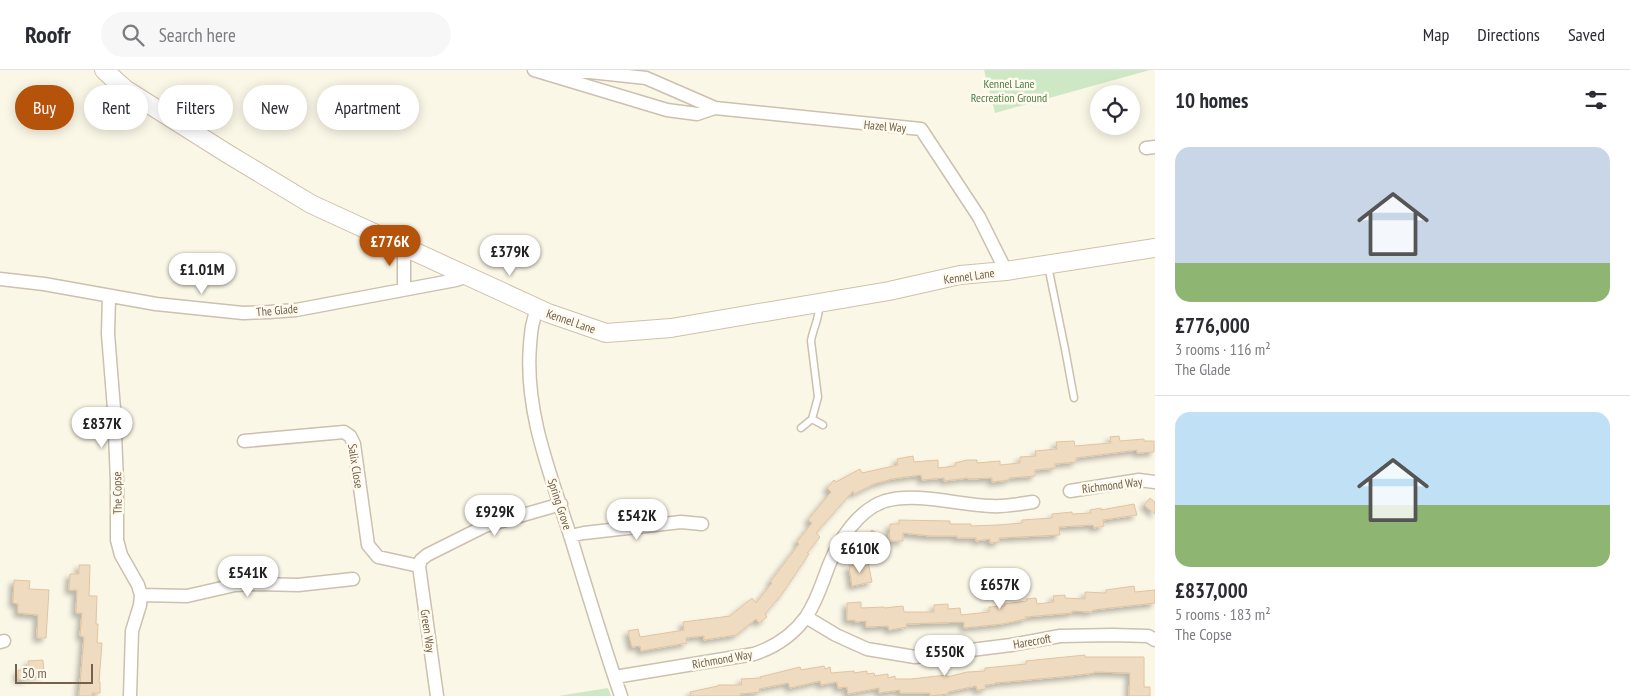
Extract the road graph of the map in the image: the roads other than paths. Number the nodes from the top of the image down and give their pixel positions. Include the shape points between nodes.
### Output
1 (104, 70) edge
2 (534, 70) edge
3 (546, 70) edge
4 (715, 108) junction
5 (404, 247) junction
6 (1155, 248) edge
7 (1047, 265) junction
8 (1006, 271) junction
9 (468, 276) junction
10 (0, 279) edge
11 (404, 289) junction
12 (109, 296) junction
13 (819, 303) junction
14 (538, 308) junction
15 (1074, 398) dead end
16 (812, 419) junction
17 (823, 425) dead end
18 (801, 428) dead end
19 (244, 441) dead end
20 (1155, 482) edge
21 (1070, 491) dead end
22 (1033, 502) dead end
23 (561, 504) junction
24 (702, 524) dead end
25 (570, 536) junction
26 (419, 566) junction
27 (353, 579) dead end
28 (141, 595) junction
29 (806, 618) junction
30 (1153, 637) edge
31 (615, 677) junction
32 (130, 696) edge
33 (437, 696) edge
34 (622, 696) edge

1 - 5 street, Kennel Lane via 126,89 285,189
2 - 4 street, Hazel Way via 667,110 697,114
3 - 4 street, Hazel Way via 646,78
4 - 8 street, Hazel Way via 920,129 979,217
5 - 9 street, Kennel Lane
5 - 11 street
6 - 7 street, Kennel Lane
7 - 8 street, Kennel Lane
7 - 15 lane
8 - 13 street, Kennel Lane via 960,275
9 - 11 street, The Glade
9 - 14 street, Kennel Lane
10 - 12 street, The Glade
11 - 12 street, The Glade via 296,310 243,313
12 - 28 street, The Copse via 117,540
13 - 14 street, Kennel Lane via 671,328 606,333
13 - 16 lane via 820,313 811,342 818,397
14 - 23 street, Spring Grove via 532,324 530,381 542,451
16 - 17 lane
16 - 18 lane
19 - 26 street, Salix Close via 344,432 350,436 354,444 368,545 378,557
20 - 21 street, Richmond Way via 1139,480
22 - 29 street, Richmond Way via 992,506 911,498 884,502 871,508 859,518 837,548
23 - 25 street, Spring Grove
23 - 26 street via 485,526 427,555
24 - 25 street via 681,522
25 - 31 street, Spring Grove
26 - 33 street, Green Way
27 - 28 street via 298,585 235,585 188,596
28 - 32 street via 132,631
29 - 30 street, Harecroft via 867,649 915,658 1060,636
29 - 31 street, Richmond Way via 782,641 754,654
31 - 34 street, Spring Grove

